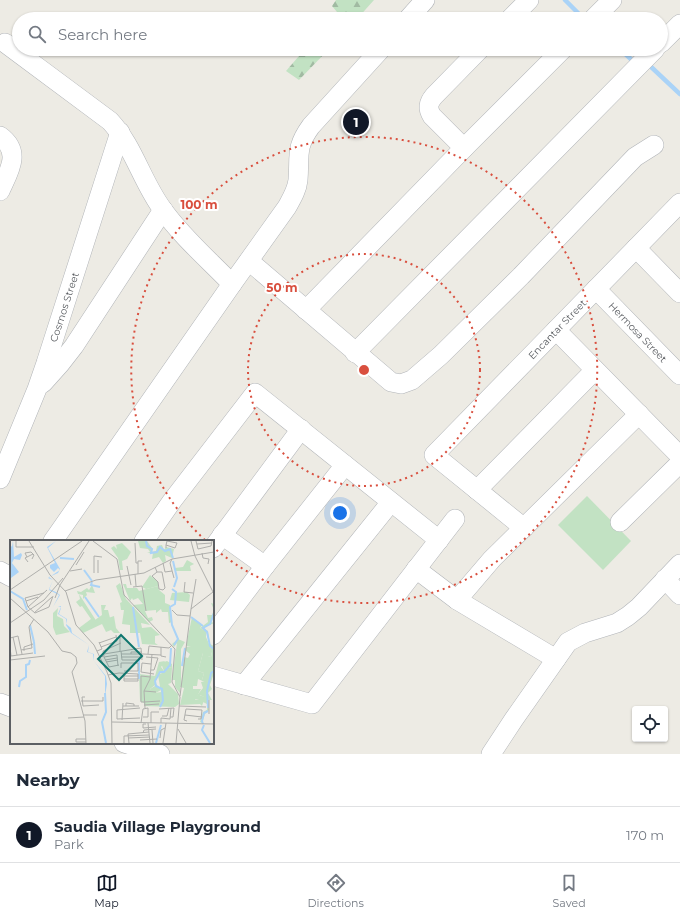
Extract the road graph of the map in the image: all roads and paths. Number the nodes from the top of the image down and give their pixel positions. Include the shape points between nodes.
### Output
1 (426, 0) edge
2 (529, 0) edge
3 (612, 0) edge
4 (415, 12) edge
5 (517, 12) edge
6 (600, 12) edge
7 (680, 24) edge
8 (668, 36) edge
9 (5, 43) dead end
10 (12, 48) edge
11 (22, 56) edge
12 (375, 56) edge
13 (473, 56) edge
14 (556, 56) edge
15 (648, 56) edge
16 (120, 132) junction
17 (0, 136) edge
18 (654, 145) dead end
19 (464, 148) junction
20 (0, 191) edge
21 (679, 207) edge
22 (163, 210) junction
23 (636, 248) junction
24 (249, 261) junction
25 (232, 284) junction
26 (596, 289) junction
27 (680, 293) edge
28 (306, 310) junction
29 (556, 330) junction
30 (355, 353) junction
31 (596, 370) junction
32 (680, 375) edge
33 (37, 389) junction
34 (639, 414) junction
35 (301, 430) junction
36 (680, 456) edge
37 (680, 463) edge
38 (345, 465) junction
39 (0, 479) edge
40 (476, 490) junction
41 (391, 502) junction
42 (456, 519) dead end
43 (620, 522) dead end
44 (524, 528) junction
45 (54, 540) edge
46 (145, 540) edge
47 (439, 540) junction
48 (217, 542) edge
49 (680, 564) edge
50 (265, 566) junction
51 (416, 569) junction
52 (0, 571) edge
53 (10, 576) edge
54 (665, 579) junction
55 (680, 595) edge
56 (457, 600) junction
57 (214, 634) edge
58 (556, 659) junction
59 (214, 676) edge
60 (244, 685) junction
61 (127, 744) edge
62 (160, 754) edge
63 (491, 754) edge

1 - 4 street
2 - 5 street
3 - 6 street
7 - 8 street
9 - 10 street
11 - 16 street via 110,121
12 - 24 street via 302,137 298,181 294,195
13 - 19 street via 434,96 429,102 428,110
14 - 19 street
15 - 30 street
16 - 22 street
16 - 33 street, Cosmos Street
17 - 20 street via 8,142 12,151 12,161
18 - 30 street via 635,158 441,355 412,380 401,384 391,382
19 - 28 street
21 - 23 street, Encantar Street
22 - 25 street
22 - 33 street via 74,346
23 - 26 street, Encantar Street
23 - 27 street
24 - 25 street
24 - 28 street
25 - 45 street
26 - 29 street, Encantar Street
26 - 32 street, Hermosa Street
28 - 30 street
29 - 31 street
29 - 40 street, Encantar Street via 434,455
31 - 34 street
31 - 40 street
33 - 39 street, Cosmos Street
34 - 36 street
34 - 44 street
35 - 38 street
35 - 46 street via 256,393
35 - 48 street
37 - 43 street
38 - 41 street
38 - 50 street
40 - 44 street
41 - 47 street
41 - 60 street
42 - 47 street
44 - 56 street via 492,559
47 - 51 street
48 - 50 street
49 - 54 street
50 - 57 street
51 - 56 street
51 - 60 street via 312,704
52 - 53 street
54 - 55 street
54 - 58 street via 628,616 617,623 576,637 568,642
56 - 58 street
58 - 63 street
59 - 60 street
61 - 62 street

